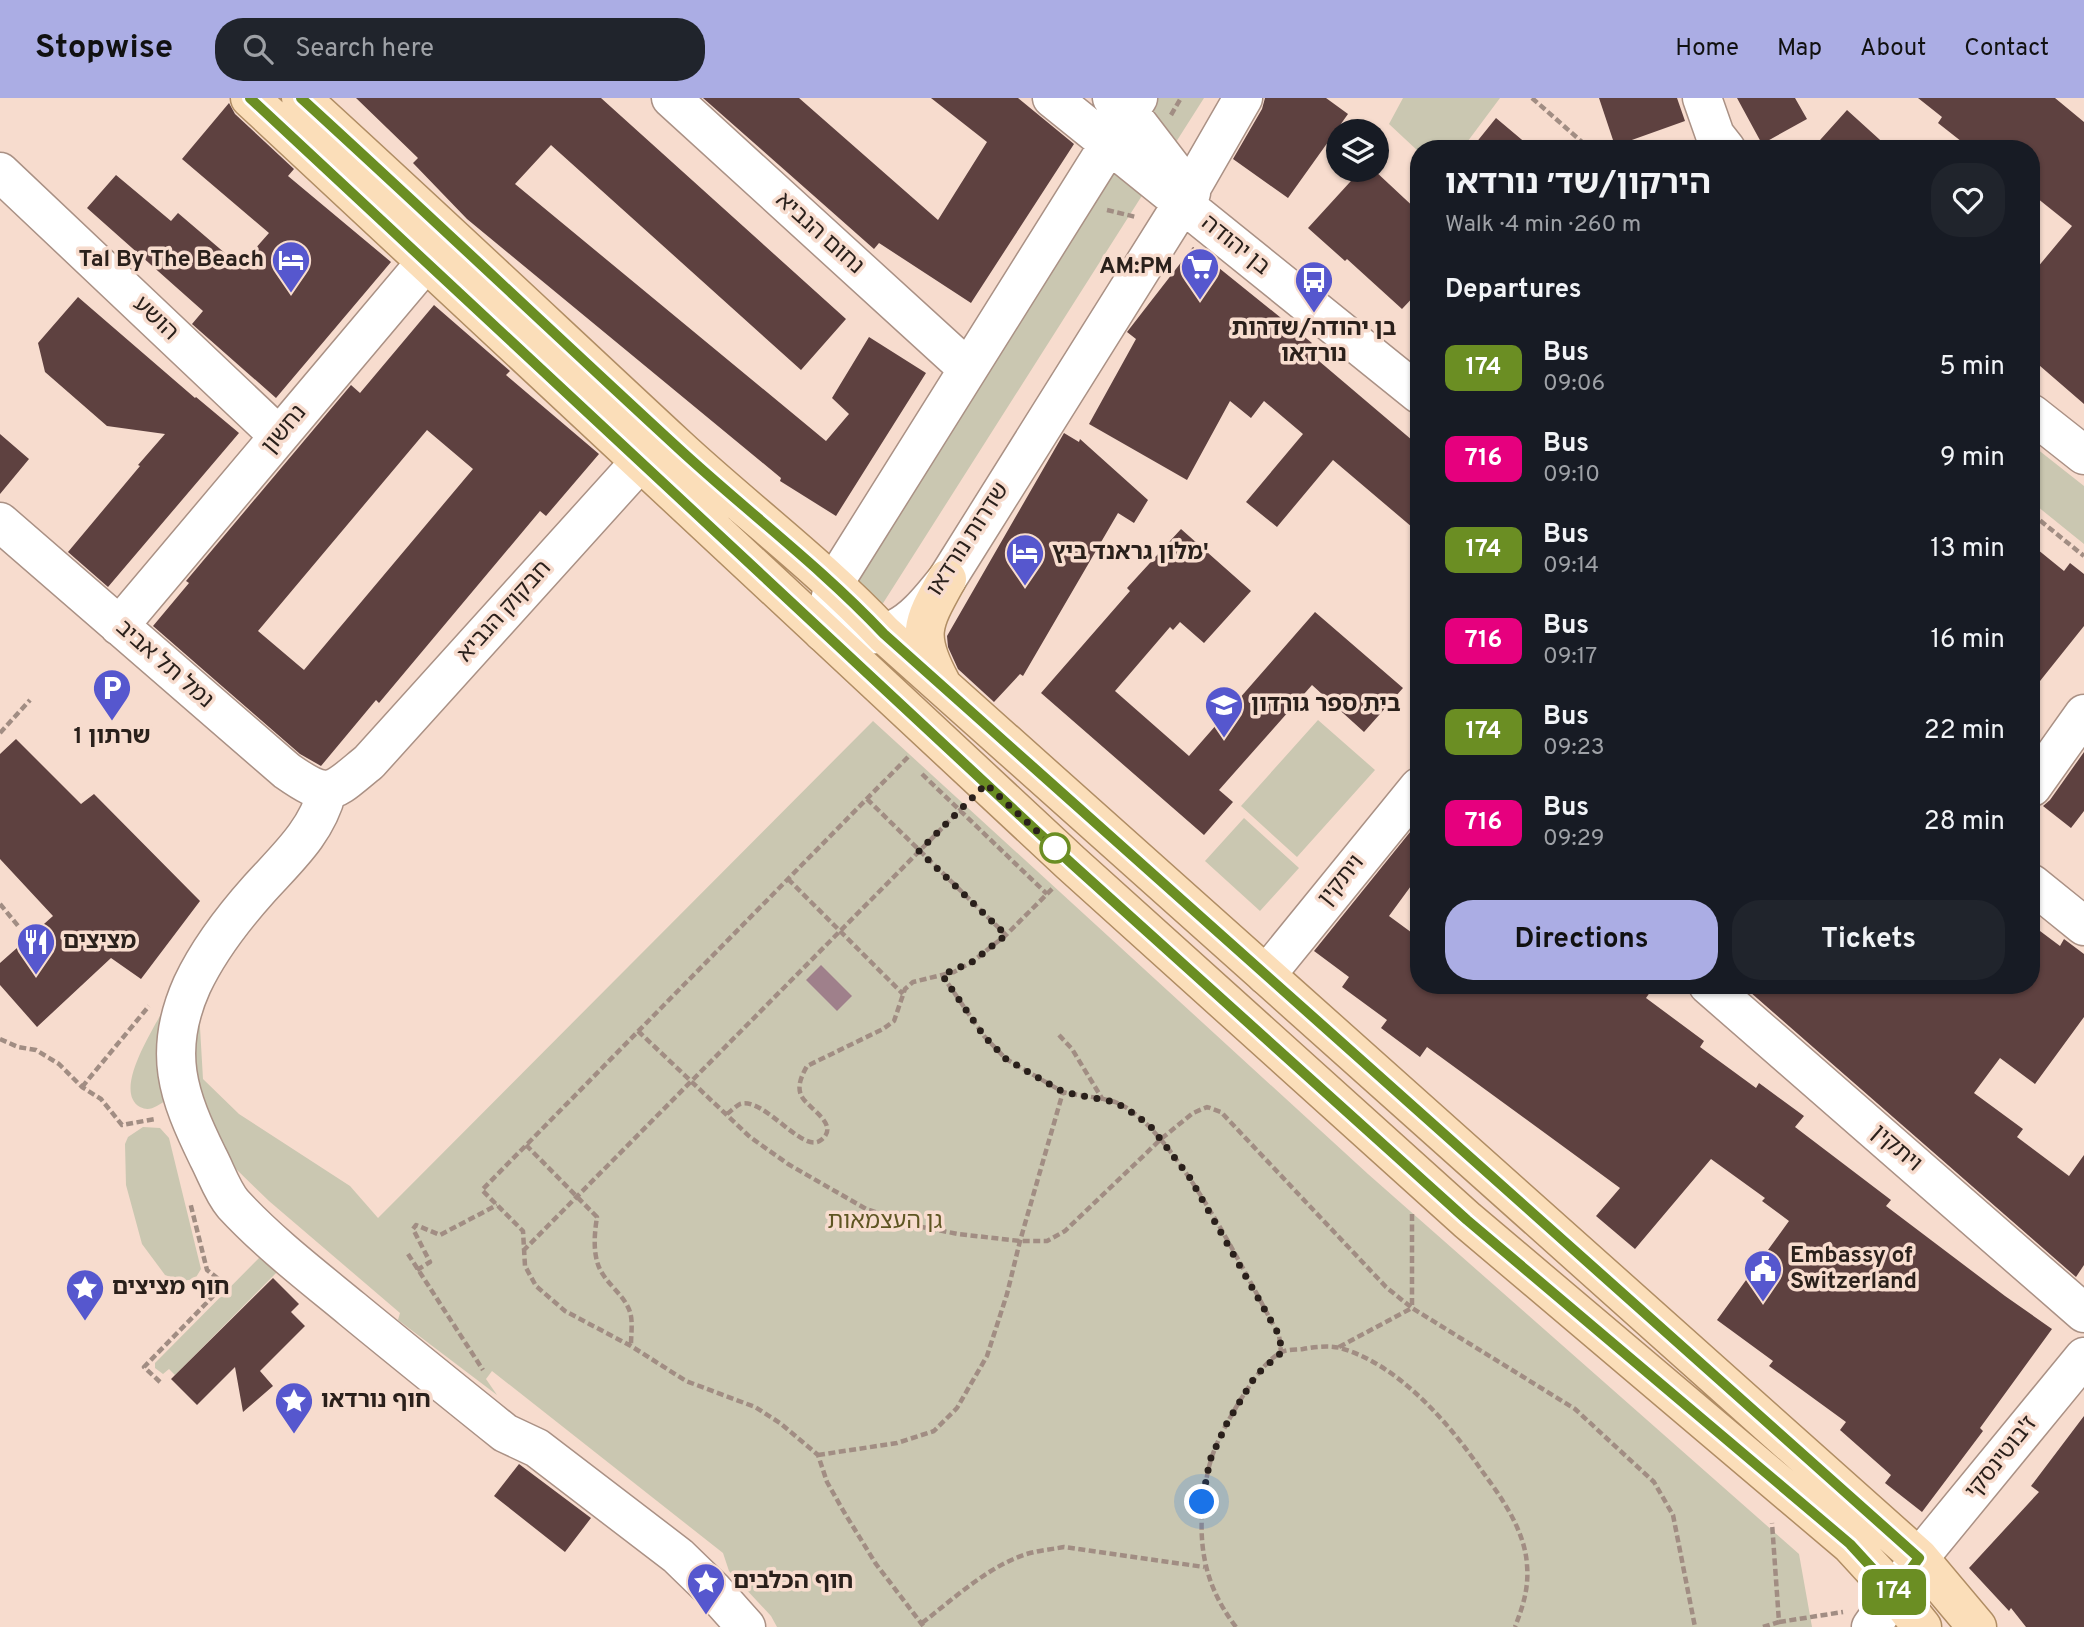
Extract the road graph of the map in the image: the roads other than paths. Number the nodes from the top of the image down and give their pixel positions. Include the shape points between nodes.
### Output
1 (250, 98) edge
2 (301, 98) edge
3 (671, 98) edge
4 (1052, 98) edge
5 (1243, 98) edge
6 (1702, 98) edge
7 (1137, 106) edge
8 (1719, 140) edge
9 (1108, 146) junction
10 (0, 172) edge
11 (1186, 198) junction
12 (438, 247) junction
13 (1410, 368) edge
14 (968, 369) junction
15 (1410, 386) edge
16 (2040, 420) edge
17 (279, 436) junction
18 (679, 449) junction
19 (2084, 455) edge
20 (640, 462) junction
21 (0, 522) edge
22 (947, 579) junction
23 (834, 583) junction
24 (120, 626) junction
25 (823, 632) junction
26 (884, 634) junction
27 (944, 688) junction
28 (2084, 714) edge
29 (2040, 776) edge
30 (332, 790) junction
31 (1410, 798) edge
32 (2040, 872) edge
33 (2040, 890) edge
34 (2084, 907) edge
35 (2084, 926) edge
36 (1266, 975) junction
37 (1718, 994) edge
38 (2084, 1313) edge
39 (2084, 1357) edge
40 (1919, 1558) junction
41 (1894, 1592) junction
42 (746, 1627) edge
43 (1871, 1627) edge
44 (1922, 1627) edge
45 (1978, 1627) edge

1 - 12 main road
2 - 12 main road
3 - 14 street, נחום הנביא
4 - 9 street, בן יהודה
5 - 11 street, שדרות נורדאו
6 - 8 street
7 - 9 street
7 - 11 street, בן יהודה
9 - 11 street, בן יהודה
9 - 14 street
10 - 17 street, הושע
11 - 13 street, בן יהודה
11 - 15 street, בן יהודה
11 - 22 street, שדרות נורדאו
12 - 17 street, נחשון
12 - 18 main road
12 - 20 main road
14 - 23 street
16 - 19 street
17 - 24 street, נחשון
18 - 20 street, חבקוק הנביא via 652,454
18 - 23 main road
20 - 25 main road
20 - 30 street, חבקוק הנביא via 369,762
21 - 24 street, נמל תל אביב
22 - 26 street, שדרות נורדאו via 907,623
22 - 27 main road via 928,613 923,635 929,660
23 - 25 street
23 - 26 main road
24 - 30 street, נמל תל אביב via 287,771 313,788
25 - 26 street, שדרות נורדאו
25 - 41 main road via 973,797 1850,1544
26 - 27 main road
27 - 36 main road
28 - 29 street
30 - 42 street via 303,841 219,940 192,985 180,1022 175,1060 187,1116 232,1202 298,1265 505,1433 537,1448 678,1556
31 - 36 street, ויתקין
32 - 34 street
33 - 35 street
36 - 40 main road
37 - 38 street, ויתקין
39 - 40 street, ז'בוטינסקי
40 - 41 street, ז'בוטינסקי
40 - 45 main road
41 - 43 street, ז'בוטינסקי
41 - 44 main road

